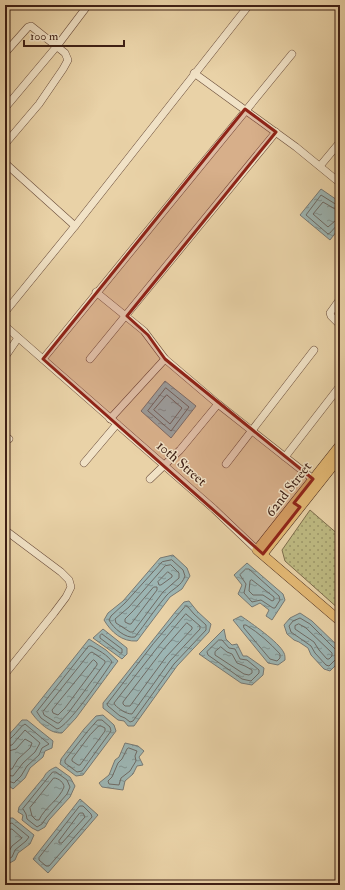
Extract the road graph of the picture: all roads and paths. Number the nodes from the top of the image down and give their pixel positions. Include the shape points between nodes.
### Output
1 (88, 5) edge
2 (249, 5) edge
3 (57, 46) junction
4 (5, 53) edge
5 (292, 54) dead end
6 (194, 73) junction
7 (5, 108) edge
8 (245, 109) junction
9 (276, 132) junction
10 (340, 142) edge
11 (5, 144) edge
12 (5, 163) edge
13 (320, 166) junction
14 (340, 183) edge
15 (75, 226) junction
16 (96, 292) junction
17 (340, 299) edge
18 (5, 312) edge
19 (127, 316) junction
20 (340, 325) edge
21 (5, 326) edge
22 (18, 338) junction
23 (314, 350) dead end
24 (5, 357) edge
25 (42, 359) junction
26 (165, 359) junction
27 (90, 360) dead end
28 (340, 386) edge
29 (218, 404) junction
30 (110, 419) junction
31 (117, 424) junction
32 (252, 431) junction
33 (340, 445) edge
34 (285, 457) junction
35 (340, 457) edge
36 (84, 463) dead end
37 (226, 464) dead end
38 (164, 466) junction
39 (150, 479) dead end
40 (313, 479) junction
41 (297, 505) junction
42 (5, 530) edge
43 (260, 552) junction
44 (340, 621) edge
45 (5, 674) edge

1 - 3 street
2 - 6 street
3 - 4 street via 29,26
3 - 7 street
3 - 11 street via 67,56 67,64 39,104
5 - 8 street
6 - 8 street
6 - 15 street
8 - 9 street
8 - 16 street
9 - 13 street
9 - 19 street
10 - 13 street
12 - 15 street
13 - 14 street
15 - 18 street
16 - 19 street
16 - 25 street
17 - 20 street via 330,313
19 - 26 street via 148,334
19 - 27 street
21 - 22 street, 10th Street
22 - 24 street
22 - 25 street, 10th Street
23 - 32 street
25 - 30 street, 10th Street
26 - 29 street
26 - 30 street
28 - 34 street
29 - 32 street
29 - 38 street
30 - 31 street, 10th Street
31 - 36 street
31 - 38 street, 10th Street
32 - 34 street
32 - 37 street
33 - 40 main road, 62nd Street
34 - 40 street
35 - 41 main road, 62nd Street
38 - 39 street
38 - 43 street, 10th Street
40 - 41 main road, 62nd Street
41 - 43 main road, 62nd Street
42 - 45 street via 61,572 69,580 71,587 58,608
43 - 44 main road, 10th Street

